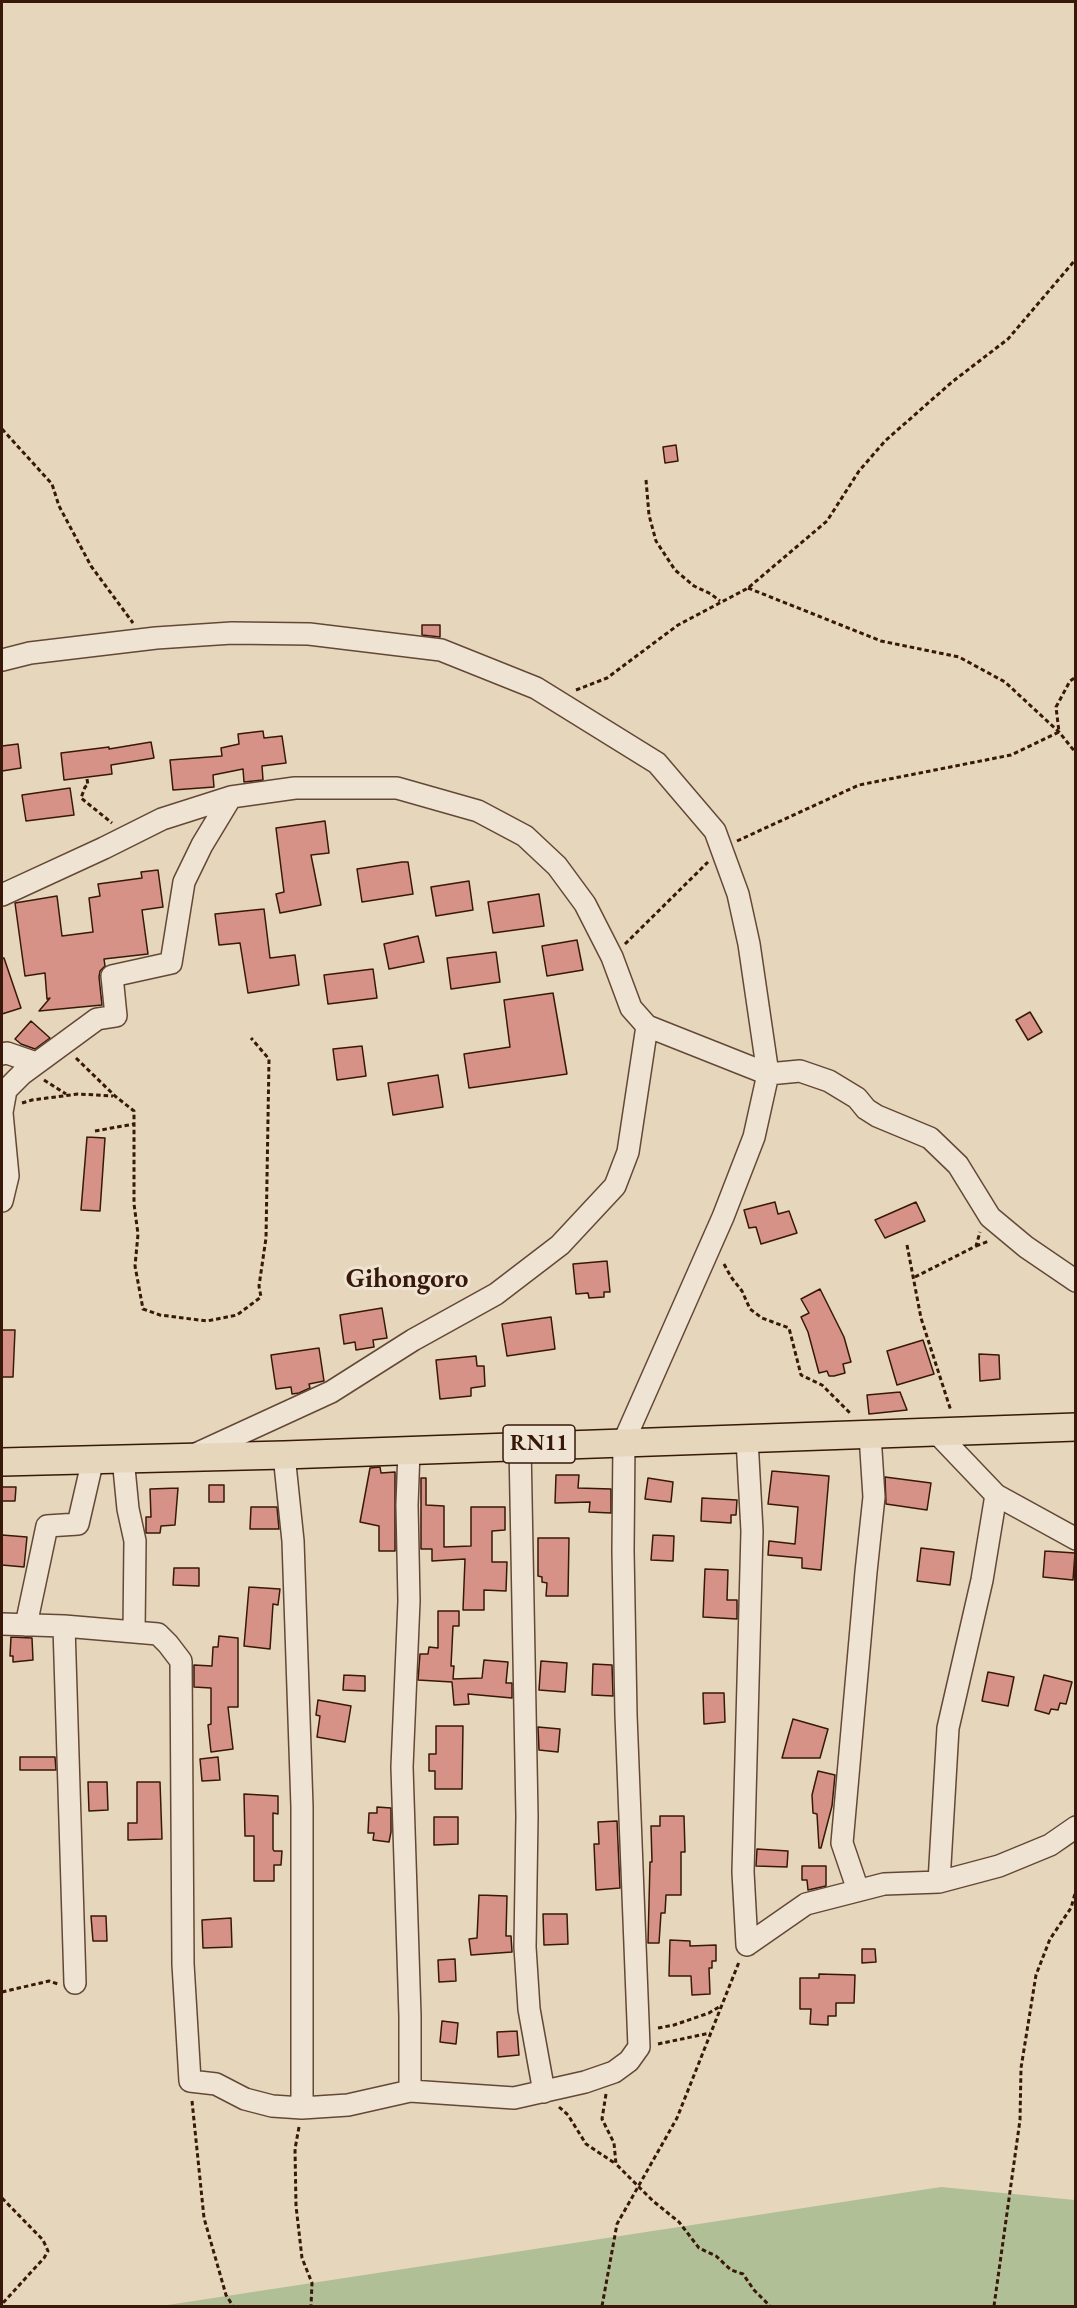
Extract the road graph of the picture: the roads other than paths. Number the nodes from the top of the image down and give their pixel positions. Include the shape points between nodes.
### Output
1 (2, 660) edge
2 (231, 797) junction
3 (2, 894) edge
4 (648, 1026) junction
5 (2, 1054) edge
6 (31, 1067) junction
7 (768, 1074) junction
8 (7, 1110) edge
9 (2, 1201) edge
10 (1076, 1281) edge
11 (1076, 1427) edge
12 (944, 1430) junction
13 (870, 1435) junction
14 (747, 1439) junction
15 (624, 1441) junction
16 (520, 1445) junction
17 (409, 1450) junction
18 (285, 1455) junction
19 (193, 1456) junction
20 (123, 1458) junction
21 (93, 1460) junction
22 (2, 1462) edge
23 (996, 1495) junction
24 (1076, 1539) edge
25 (2, 1624) edge
26 (26, 1625) junction
27 (64, 1626) junction
28 (134, 1632) junction
29 (1075, 1822) edge
30 (939, 1882) junction
31 (858, 1890) junction
32 (75, 1983) road end
33 (410, 2091) junction
34 (544, 2092) junction
35 (302, 2108) junction

1 - 7 street via 145,639 232,633 309,634 441,650 536,688 657,763 715,831 738,894 749,944
2 - 3 street via 162,819
2 - 4 street via 295,788 397,788 478,811 525,836 557,866 585,904 612,957 631,1008
2 - 6 street via 184,882 171,963 112,975 116,1016 97,1019
4 - 7 street
4 - 19 street via 628,1152 615,1186 560,1245 496,1294 331,1392
5 - 6 street via 8,1053
6 - 8 street via 6,1090
7 - 10 street via 800,1071 829,1081 878,1116 930,1138 958,1165 987,1213 1026,1247
7 - 15 street via 754,1137 713,1241
8 - 9 street via 8,1176
11 - 12 main road, RN11
12 - 13 main road, RN11
12 - 23 street
13 - 14 main road, RN11
13 - 31 street via 874,1497 842,1843
14 - 15 main road, RN11
14 - 31 street via 752,1531 743,1872 747,1945 806,1904
15 - 16 main road, RN11
15 - 34 street via 632,2056 614,2072
16 - 17 main road, RN11
16 - 34 street via 527,1816 525,1947 529,2009
17 - 18 main road, RN11
17 - 33 street via 409,1601 402,1767
18 - 19 main road, RN11
18 - 35 street via 302,1807
19 - 20 main road, RN11
20 - 21 main road, RN11
20 - 28 street via 135,1541
21 - 22 main road, RN11
21 - 26 street via 78,1524 47,1526
23 - 24 street
23 - 30 street via 982,1580 948,1728
25 - 26 street
26 - 27 street
27 - 28 street
27 - 32 street
28 - 35 street via 158,1635 181,1661 183,1964 190,2080 216,2084 245,2099 272,2106
29 - 30 street via 1050,1845 999,1866
30 - 31 street via 884,1884
33 - 34 street via 514,2098
33 - 35 street via 348,2105

